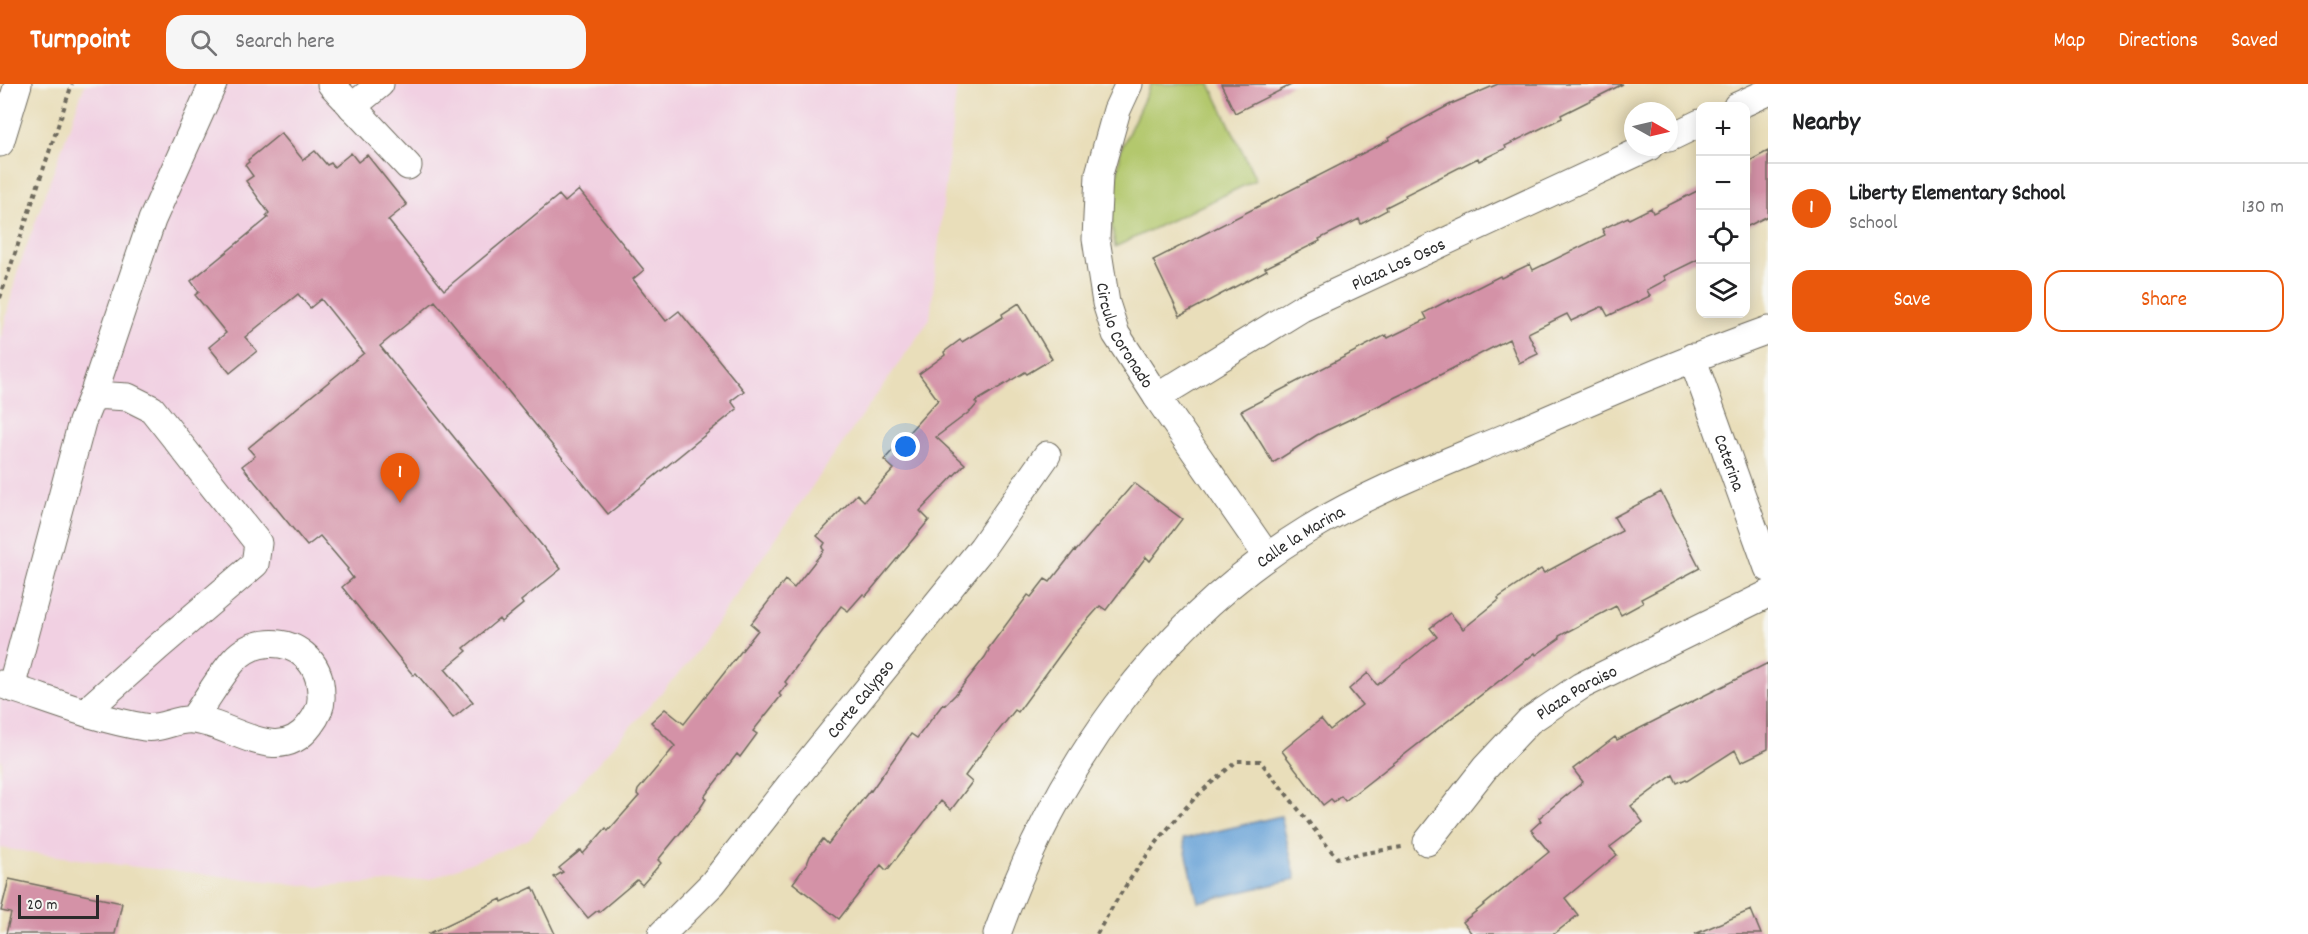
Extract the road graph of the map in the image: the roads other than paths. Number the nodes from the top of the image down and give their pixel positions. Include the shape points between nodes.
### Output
1 (18, 84) edge
2 (213, 84) edge
3 (330, 84) edge
4 (380, 84) edge
5 (1129, 84) edge
6 (1768, 92) edge
7 (1746, 102) edge
8 (352, 107) junction
9 (1696, 125) edge
10 (1678, 134) edge
11 (0, 143) edge
12 (1630, 156) edge
13 (408, 166) dead end
14 (1768, 330) edge
15 (1692, 357) junction
16 (93, 395) junction
17 (1157, 398) junction
18 (1047, 455) dead end
19 (1267, 556) junction
20 (1768, 568) edge
21 (1768, 594) edge
22 (6, 686) edge
23 (85, 712) junction
24 (193, 720) junction
25 (1426, 842) road end
26 (662, 934) edge
27 (997, 934) edge

1 - 11 street
2 - 16 street via 152,220
3 - 8 street
4 - 8 street
5 - 17 street, Circulo Coronado via 1117,110 1099,174 1096,239 1106,303 1116,334
6 - 7 street
8 - 13 street
9 - 10 street
12 - 17 street, Plaza Los Osos via 1302,308
14 - 15 street, Calle la Marina
15 - 19 street, Calle la Marina via 1368,496
15 - 20 street, Caterina
16 - 22 street
16 - 23 street via 128,397 152,409 258,543 255,564
17 - 19 street, Circulo Coronado
18 - 26 street, Corte Calypso via 982,548 713,883
19 - 27 street, Calle la Marina via 1226,589 1151,664 1086,748 1039,831
21 - 25 street, Plaza Paraiso via 1581,686 1529,721 1485,768
22 - 23 street
23 - 24 street via 147,728
24 - 24 street via 258,742 292,740 317,716 321,683 315,668 292,647 261,644 234,660

